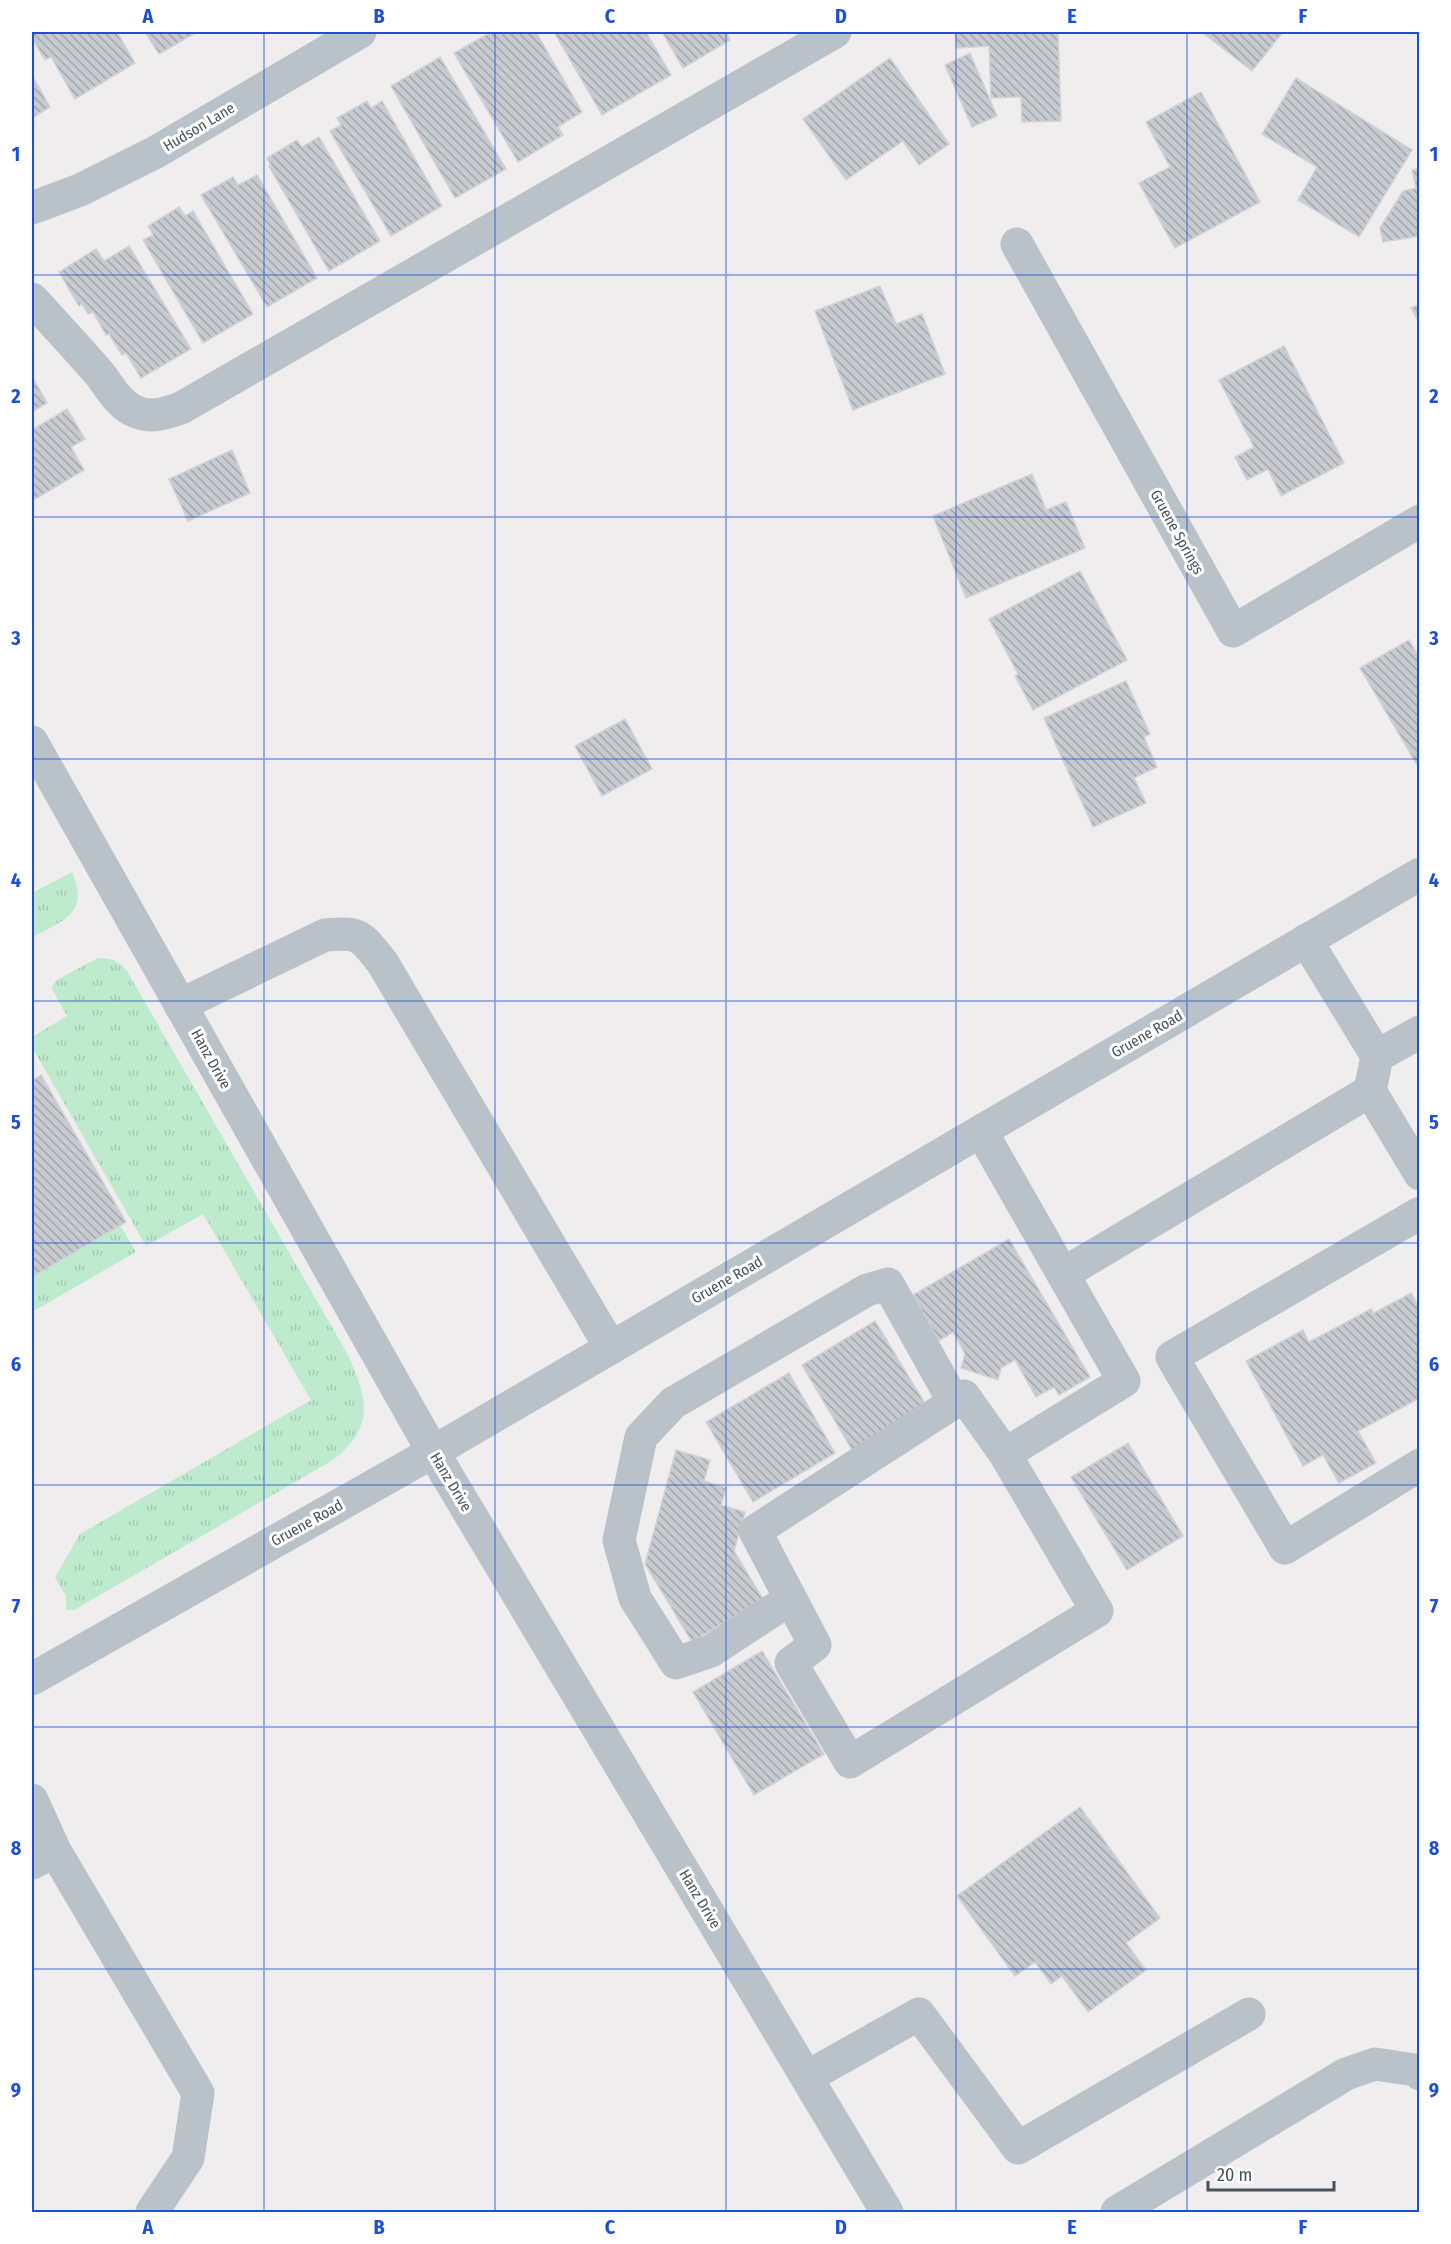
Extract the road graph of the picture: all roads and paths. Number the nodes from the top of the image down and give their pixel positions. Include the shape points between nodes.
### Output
1 (360, 32) edge
2 (835, 32) edge
3 (32, 208) edge
4 (1017, 244) dead end
5 (32, 299) edge
6 (1419, 521) edge
7 (32, 742) edge
8 (1419, 874) edge
9 (1306, 940) junction
10 (180, 1005) junction
11 (1419, 1032) edge
12 (1377, 1056) junction
13 (1370, 1091) junction
14 (981, 1131) junction
15 (1419, 1174) edge
16 (1419, 1213) edge
17 (1063, 1274) junction
18 (611, 1348) junction
19 (954, 1402) junction
20 (433, 1452) junction
21 (1005, 1455) junction
22 (1419, 1465) edge
23 (790, 1599) junction
24 (32, 1679) edge
25 (32, 1800) edge
26 (43, 1857) edge
27 (1249, 2014) dead end
28 (1419, 2074) edge
29 (807, 2077) junction
30 (153, 2212) edge
31 (887, 2212) edge
32 (1117, 2212) edge

1 - 3 street, Hudson Lane via 156,152 80,190
2 - 5 street via 167,414 145,414 123,403
4 - 6 street, Gruene Springs via 1233,631
7 - 10 street, Hanz Drive
8 - 9 street, Gruene Road
9 - 12 street
9 - 14 street, Gruene Road
10 - 18 street via 325,935 349,933 363,938 382,962
10 - 20 street, Hanz Drive
11 - 12 street
12 - 13 street
13 - 15 street
13 - 17 street
14 - 17 street
14 - 18 street, Gruene Road
16 - 22 street via 1172,1357 1285,1548
17 - 21 street via 1124,1381
18 - 20 street, Gruene Road
19 - 21 street via 964,1396
19 - 23 street via 755,1531
19 - 23 street via 888,1284 867,1290 673,1403 641,1437 619,1540 635,1598 676,1663 711,1651
20 - 24 street, Gruene Road
20 - 29 street, Hanz Drive
21 - 23 street via 1097,1611 850,1762 791,1663 815,1646
25 - 26 street
26 - 30 street via 198,2092 188,2158
27 - 29 street via 1018,2148 919,2014
28 - 32 street via 1375,2064 1346,2074
29 - 31 street, Hanz Drive

